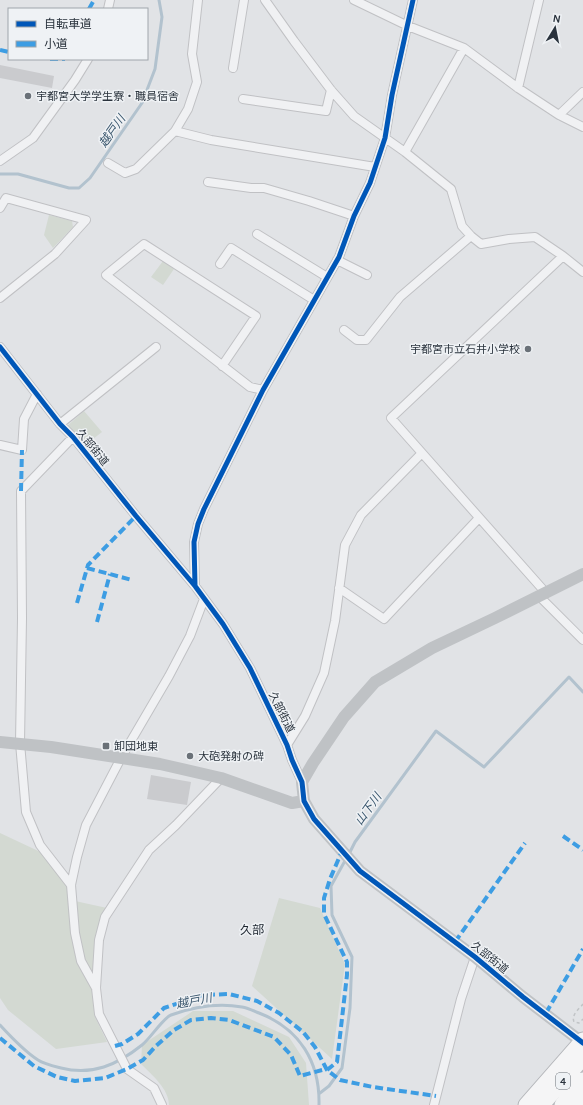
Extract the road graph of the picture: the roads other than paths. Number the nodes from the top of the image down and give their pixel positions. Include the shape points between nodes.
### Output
1 (198, 0) edge
2 (244, 0) edge
3 (265, 0) edge
4 (354, 0) edge
5 (413, 0) edge
6 (539, 0) edge
7 (408, 26) junction
8 (464, 48) junction
9 (87, 60) edge
10 (233, 68) dead end
11 (518, 88) junction
12 (331, 90) junction
13 (583, 92) edge
14 (243, 99) dead end
15 (559, 115) junction
16 (583, 127) edge
17 (175, 131) junction
18 (385, 138) junction
19 (405, 152) junction
20 (0, 161) edge
21 (108, 163) dead end
22 (375, 167) junction
23 (208, 182) dead end
24 (0, 208) edge
25 (354, 216) junction
26 (257, 234) dead end
27 (471, 236) junction
28 (563, 256) junction
29 (337, 260) junction
30 (220, 264) dead end
31 (583, 272) edge
32 (367, 275) dead end
33 (327, 277) junction
34 (0, 298) edge
35 (314, 300) junction
36 (344, 330) dead end
37 (0, 347) edge
38 (156, 347) dead end
39 (222, 366) junction
40 (263, 390) junction
41 (37, 394) junction
42 (60, 424) junction
43 (73, 437) junction
44 (0, 445) edge
45 (422, 453) junction
46 (479, 518) junction
47 (583, 574) edge
48 (195, 586) junction
49 (339, 588) junction
50 (543, 595) junction
51 (204, 599) junction
52 (583, 640) edge
53 (0, 742) edge
54 (20, 743) junction
55 (287, 746) junction
56 (121, 758) junction
57 (221, 778) junction
58 (302, 782) junction
59 (304, 801) junction
60 (71, 884) junction
61 (475, 957) junction
62 (96, 988) junction
63 (582, 1041) edge
64 (583, 1058) edge
65 (583, 1080) edge
66 (583, 1098) edge
67 (162, 1105) edge
68 (434, 1105) edge
69 (526, 1105) edge
70 (542, 1105) edge
71 (562, 1105) edge
72 (577, 1105) edge

1 - 17 street via 192,54 197,82 188,109
2 - 10 street
3 - 12 street
4 - 7 street
5 - 7 street
6 - 11 street
7 - 8 street
7 - 18 street
8 - 11 street
8 - 19 street
9 - 20 street via 32,138
11 - 15 street
12 - 14 street via 326,111
12 - 18 street via 354,116
13 - 15 street
15 - 16 street
17 - 21 street via 136,169 125,173
17 - 22 street via 211,140
18 - 19 street
18 - 22 street
19 - 27 street via 451,189 462,226
22 - 25 street
23 - 25 street via 264,188
24 - 34 street via 6,198 86,220 55,254
25 - 29 street
26 - 33 street
27 - 28 street via 482,244 535,237
27 - 36 street via 400,297 366,340 357,340
28 - 31 street
28 - 45 street via 391,418
29 - 32 street
29 - 33 street
30 - 35 street via 231,248
33 - 35 street
35 - 40 street
37 - 41 street, 久部街道
38 - 42 street
39 - 39 street via 216,362 106,275 144,244 256,316
39 - 40 street via 250,387
40 - 48 street via 198,524 194,542
41 - 42 street, 久部街道
41 - 44 street via 24,419 22,450
42 - 43 street, 久部街道
43 - 48 street, 久部街道
43 - 54 street via 21,492
45 - 46 street
45 - 49 street via 361,515 345,546
46 - 49 street via 384,619
46 - 50 street
47 - 50 street
48 - 51 street, 久部街道
49 - 55 street via 324,673 305,716
50 - 52 street
50 - 58 street via 432,648 375,682 344,718
51 - 55 street, 久部街道 via 250,668
51 - 56 street via 190,636
53 - 54 street
54 - 56 street
54 - 60 street via 26,812 40,845
55 - 58 street, 久部街道
56 - 57 street via 182,768
56 - 60 street via 86,825
57 - 59 street via 277,799 292,803
57 - 62 street via 148,850 105,917 99,940
58 - 59 street, 久部街道
59 - 61 street, 久部街道 via 314,818 360,871
60 - 62 street via 75,933 81,961
61 - 63 street, 久部街道
61 - 68 street via 461,1000
62 - 67 street via 99,1014 127,1069 154,1088
63 - 69 highway
64 - 70 highway, 4
65 - 71 highway, 4
66 - 72 highway

